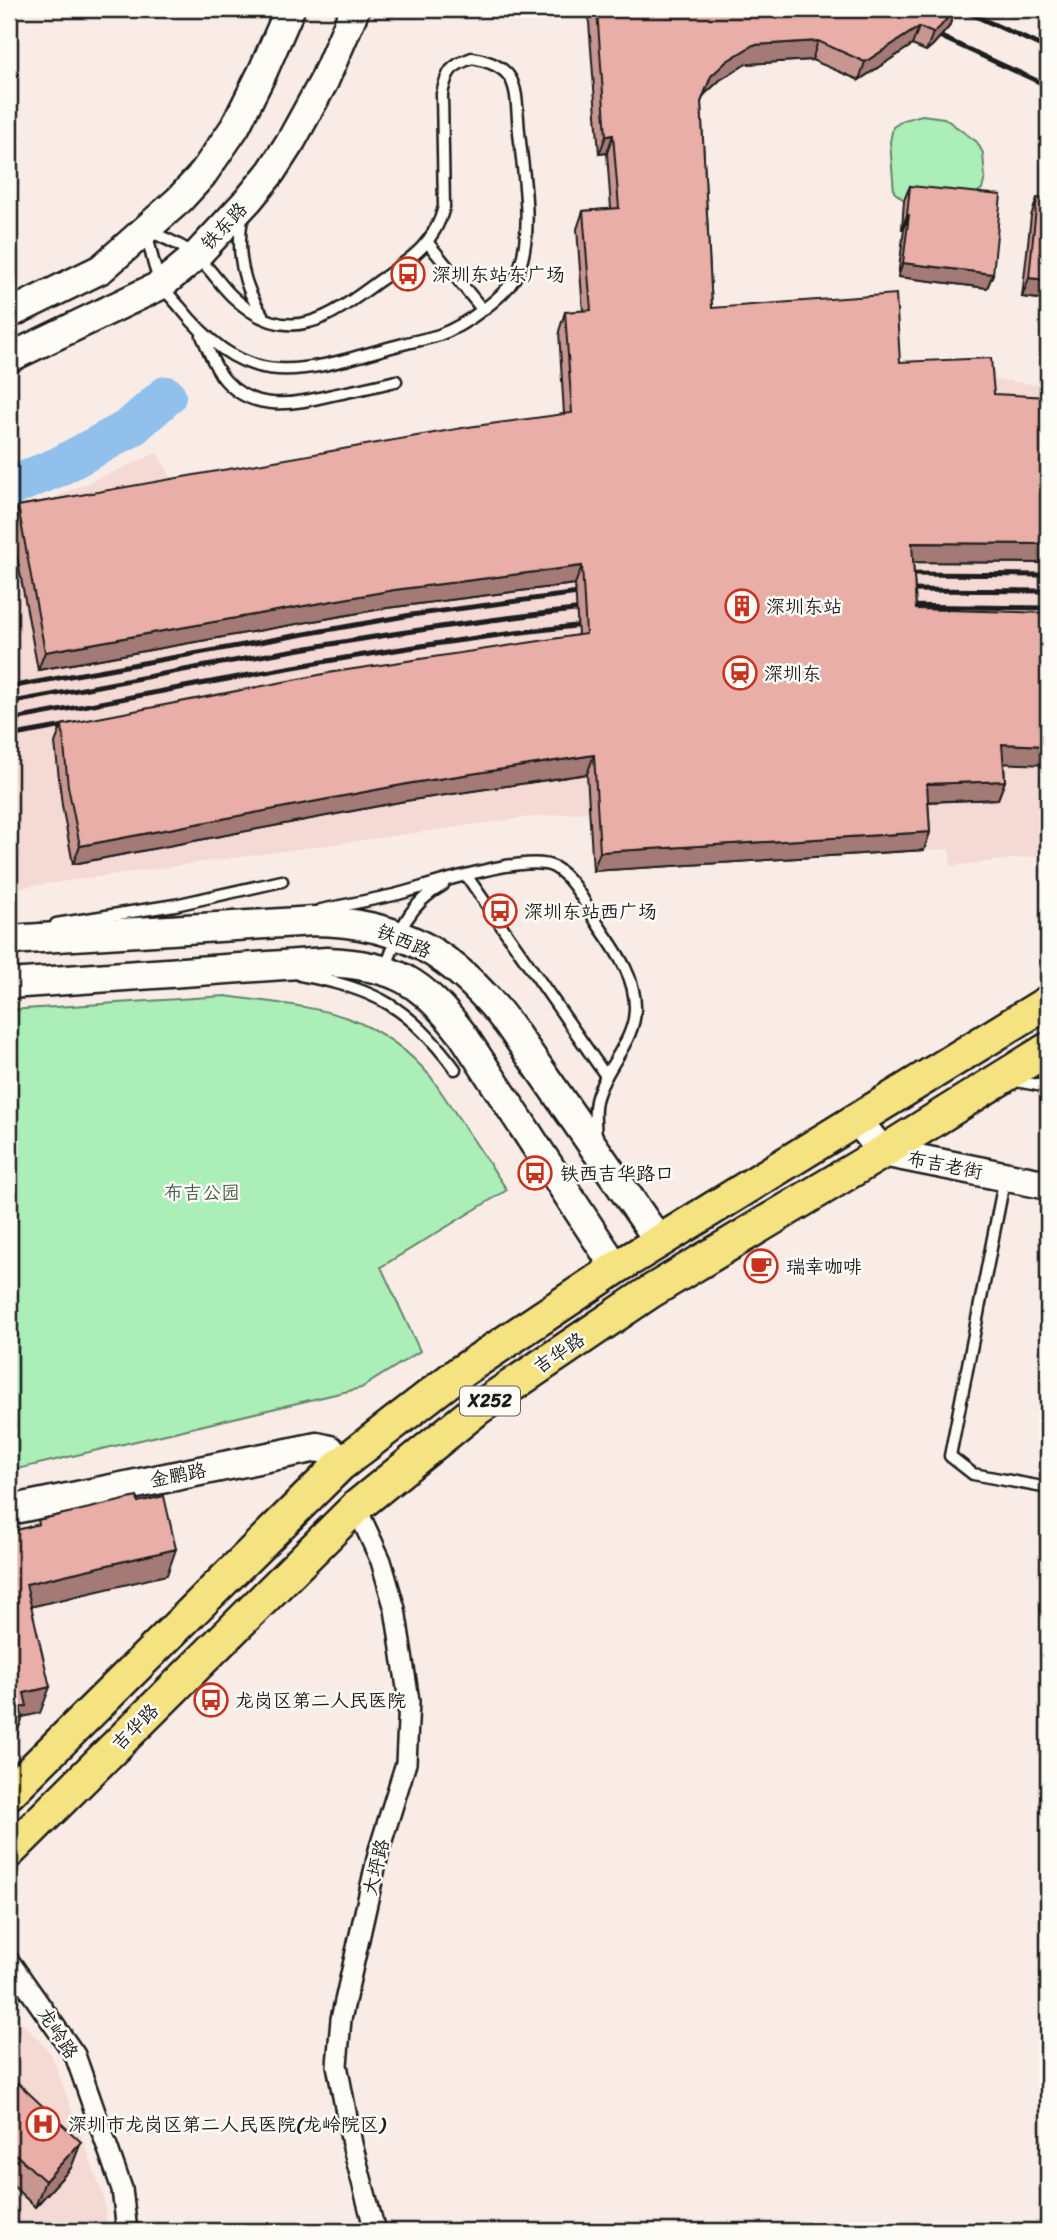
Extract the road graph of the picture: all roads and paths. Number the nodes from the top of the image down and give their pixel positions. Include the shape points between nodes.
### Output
1 (290, 9) edge
2 (355, 9) edge
3 (249, 200) junction
4 (146, 229) junction
5 (428, 243) junction
6 (196, 256) junction
7 (161, 285) junction
8 (482, 309) junction
9 (9, 314) edge
10 (265, 320) junction
11 (200, 332) junction
12 (9, 358) edge
13 (396, 381) dead end
14 (466, 875) junction
15 (282, 881) dead end
16 (247, 924) junction
17 (49, 925) dead end
18 (36, 928) dead end
19 (9, 932) edge
20 (398, 935) junction
21 (9, 940) edge
22 (255, 966) junction
23 (385, 969) junction
24 (9, 985) edge
25 (1048, 1002) edge
26 (1048, 1049) edge
27 (455, 1069) dead end
28 (606, 1076) junction
29 (1000, 1078) junction
30 (1048, 1087) edge
31 (856, 1119) junction
32 (883, 1153) junction
33 (602, 1160) junction
34 (1005, 1177) junction
35 (1048, 1185) edge
36 (659, 1241) junction
37 (616, 1268) junction
38 (340, 1465) junction
39 (1048, 1488) edge
40 (356, 1507) junction
41 (9, 1510) edge
42 (9, 1793) edge
43 (9, 1852) edge
44 (9, 1961) edge
45 (127, 2231) edge
46 (375, 2231) edge

1 - 4 main road via 248,102 219,152 179,200
2 - 3 main road, 铁东路 via 324,81 291,141
3 - 6 main road, 铁东路
3 - 10 lane via 242,219 241,256 249,291
4 - 6 lane
4 - 7 lane
4 - 9 main road via 101,269
5 - 8 lane
5 - 8 lane via 444,207 441,118 446,75 456,64 472,58 492,62 507,71 515,91 525,246 517,275
5 - 10 lane via 337,312 294,325
6 - 7 main road, 铁东路
6 - 10 lane via 233,297
7 - 11 lane
7 - 12 main road, 铁东路
8 - 11 lane via 440,334 296,368 259,366 222,349
11 - 13 lane via 223,378 259,402 297,403
14 - 16 lane via 363,902
14 - 20 lane via 422,899
14 - 28 lane
14 - 28 lane via 540,864 559,870 571,884 621,958 634,993 631,1031
15 - 17 lane via 175,905
16 - 20 main road, 铁西路 via 334,921
16 - 21 main road, 铁西路
18 - 19 lane
20 - 23 lane
20 - 33 main road, 铁西路 via 464,973 487,996
22 - 23 main road, 铁西路 via 327,962
22 - 24 main road, 铁西路
22 - 27 lane via 338,983 392,1004 425,1031
23 - 37 main road, 铁西路 via 420,988 456,1025
25 - 31 main road, 吉华路 / X252
26 - 29 main road, 吉华路 / X252
28 - 33 lane via 595,1108
29 - 30 lane
29 - 32 main road, 吉华路 / X252
31 - 32 main road, 布吉老街
31 - 36 main road, 吉华路 / X252
32 - 34 main road, 布吉老街
32 - 40 main road, 吉华路 / X252 via 650,1292 477,1409
33 - 36 main road, 铁西路
34 - 35 main road, 布吉老街
34 - 39 lane via 950,1456 973,1474
36 - 37 main road, 吉华路 / X252
37 - 38 main road, 吉华路 / X252 via 459,1373
38 - 41 main road, 金鹏路 via 330,1450 317,1447
38 - 42 main road, 吉华路 / X252
40 - 43 main road, 吉华路 / X252
40 - 46 street, 大坪路 via 381,1561 395,1609 409,1701 406,1763 376,1863 341,2019 337,2065
44 - 45 street, 龙岭路 via 75,2054 122,2189

